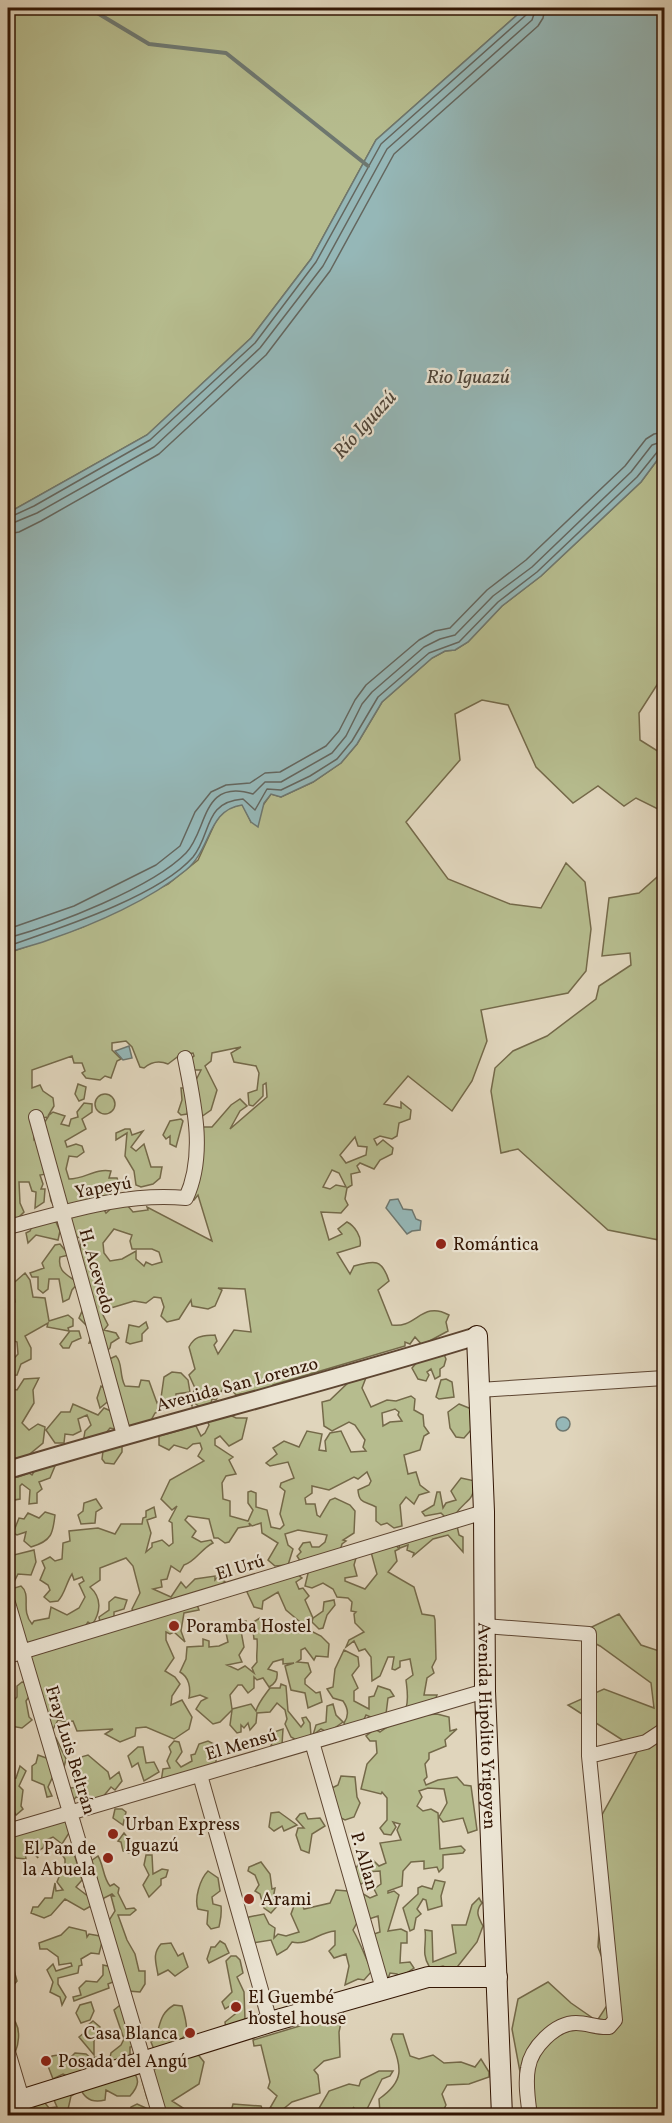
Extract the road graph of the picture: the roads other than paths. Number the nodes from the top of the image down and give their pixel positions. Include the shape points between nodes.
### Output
1 (185, 1058) dead end
2 (36, 1117) dead end
3 (62, 1213) junction
4 (8, 1227) edge
5 (477, 1336) joint
6 (664, 1378) edge
7 (479, 1390) junction
8 (124, 1435) junction
9 (8, 1470) edge
10 (484, 1512) junction
11 (8, 1603) edge
12 (485, 1626) junction
13 (22, 1652) junction
14 (8, 1656) edge
15 (485, 1691) junction
16 (664, 1730) edge
17 (312, 1742) junction
18 (589, 1756) junction
19 (200, 1775) junction
20 (71, 1812) junction
21 (8, 1831) edge
22 (497, 1977) junction
23 (383, 1989) junction
24 (270, 2022) junction
25 (8, 2052) edge
26 (144, 2061) junction
27 (18, 2106) edge
28 (160, 2115) edge
29 (502, 2115) edge
30 (530, 2115) edge

1 - 3 street, Yapeyú via 196,1117 194,1180 186,1198 158,1196
2 - 3 street, H. Acevedo
3 - 4 street, Yapeyú
3 - 8 street, H. Acevedo
5 - 7 main road, Avenida Hipólito Yrigoyen
5 - 8 street, Avenida San Lorenzo via 379,1367
6 - 7 street
7 - 10 main road, Avenida Hipólito Yrigoyen
8 - 9 street, Avenida San Lorenzo
10 - 12 main road, Avenida Hipólito Yrigoyen
10 - 13 street, El Urú
11 - 13 street, Fray Luis Beltrán
12 - 15 main road, Avenida Hipólito Yrigoyen
12 - 18 street via 589,1634
13 - 14 street, El Urú
13 - 20 street, Fray Luis Beltrán
15 - 17 street, El Mensú
15 - 22 main road, Avenida Hipólito Yrigoyen
16 - 18 street via 646,1742
17 - 19 street, El Mensú
17 - 23 street, P. Allan
18 - 30 street via 615,2020 609,2027 561,2025 546,2035 528,2066
19 - 20 street, El Mensú
19 - 24 street
20 - 21 street, El Mensú
20 - 26 street, Fray Luis Beltrán
22 - 23 main road via 428,1977
22 - 29 main road, Avenida Hipólito Yrigoyen
23 - 24 main road
24 - 26 main road
25 - 27 street
26 - 27 main road
26 - 28 street, Fray Luis Beltrán

